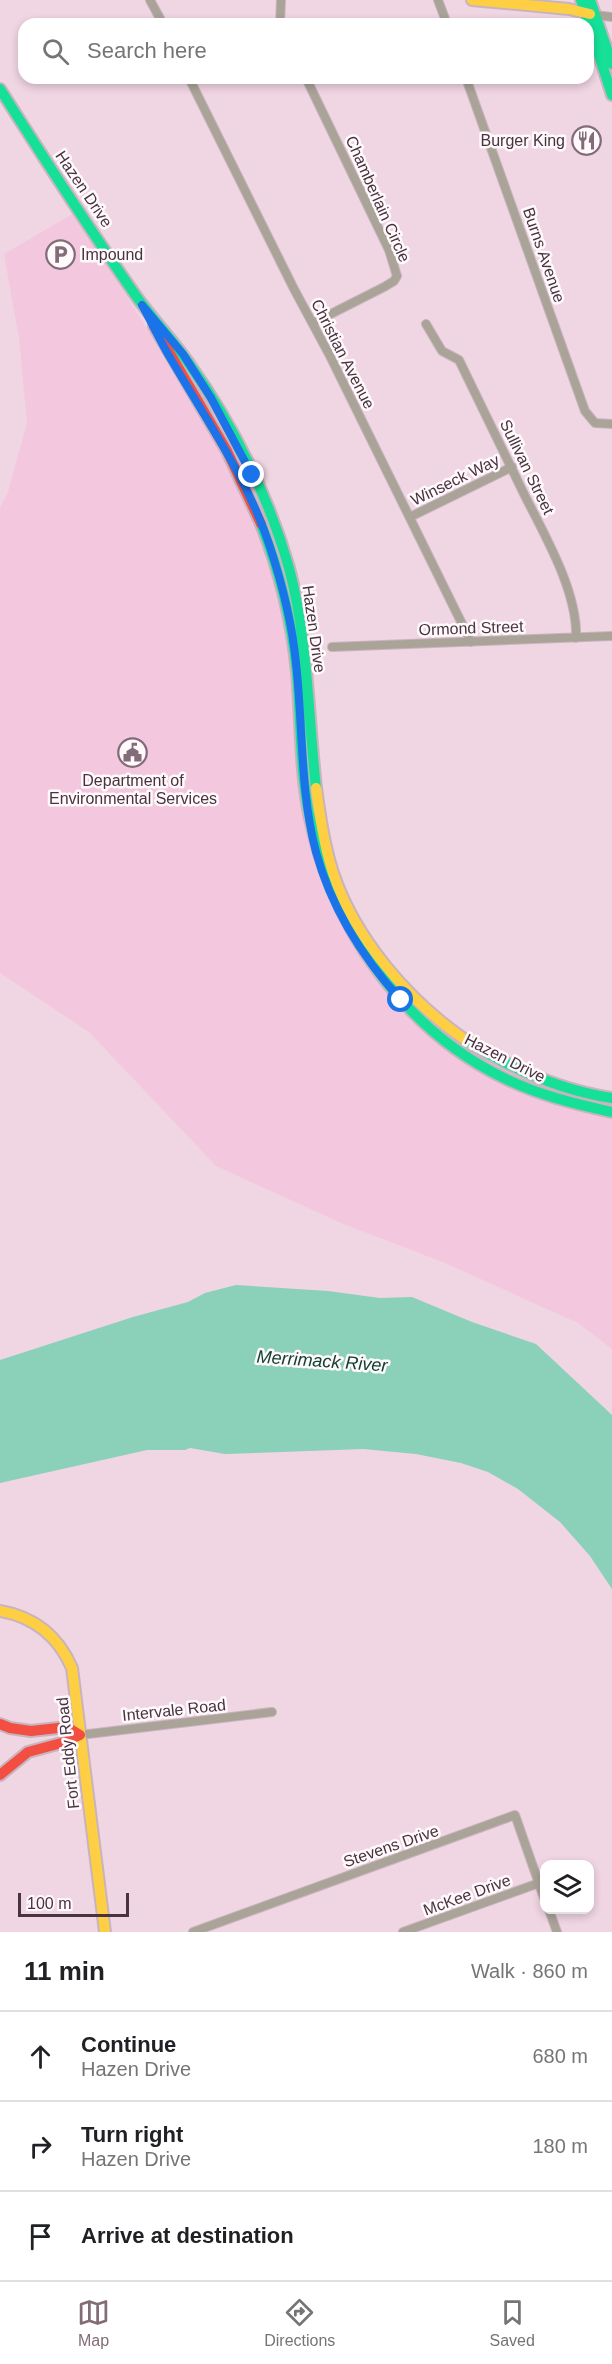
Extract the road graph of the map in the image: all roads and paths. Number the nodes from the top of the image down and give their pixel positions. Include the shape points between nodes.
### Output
1 (150, 0) edge
2 (282, 0) edge
3 (438, 0) edge
4 (472, 0) edge
5 (580, 0) edge
6 (590, 0) edge
7 (590, 14) junction
8 (612, 17) edge
9 (160, 18) edge
10 (280, 18) edge
11 (445, 18) edge
12 (591, 18) edge
13 (592, 18) edge
14 (594, 23) edge
15 (594, 29) edge
16 (612, 64) edge
17 (192, 84) edge
18 (309, 84) edge
19 (468, 84) edge
20 (0, 89) edge
21 (612, 95) edge
22 (142, 305) junction
23 (313, 323) junction
24 (426, 324) dead end
25 (612, 424) edge
26 (512, 467) junction
27 (410, 517) junction
28 (612, 636) edge
29 (576, 638) junction
30 (471, 642) junction
31 (332, 647) dead end
32 (612, 1098) edge
33 (612, 1112) edge
34 (0, 1611) edge
35 (272, 1712) dead end
36 (0, 1724) edge
37 (80, 1735) junction
38 (0, 1775) edge
39 (539, 1883) junction
40 (540, 1886) edge
41 (550, 1914) edge
42 (105, 1932) edge
43 (193, 1932) edge
44 (403, 1932) edge
45 (556, 1932) edge

1 - 9 street
2 - 10 street
3 - 11 street
4 - 7 main road
5 - 7 main road
6 - 7 main road
7 - 8 street
7 - 12 main road
7 - 13 main road
14 - 16 main road
15 - 21 main road
17 - 23 street, Christian Avenue
18 - 23 street, Chamberlain Circle via 389,250 397,276 384,287
19 - 25 street, Burns Avenue via 585,411 595,423
20 - 22 main road, Hazen Drive
22 - 32 main road, Hazen Drive via 183,354 228,429 252,475 289,565 303,640 327,850 357,921 406,988 450,1030 517,1069 574,1090
22 - 33 main road, Hazen Drive via 234,464 269,543 292,637 308,811 316,853 355,939 408,1008 453,1048 517,1084
23 - 27 street, Christian Avenue
24 - 26 street, Sullivan Street via 442,351 459,360
26 - 27 street, Winseck Way
26 - 29 street, Sullivan Street via 559,568 570,600
27 - 30 street, Christian Avenue
28 - 29 street, Ormond Street
29 - 30 street, Ormond Street
30 - 31 street, Ormond Street
34 - 37 main road, Fort Eddy Road via 40,1625 61,1645 72,1668
35 - 37 street, Intervale Road
36 - 37 main road via 32,1731 67,1727
37 - 38 main road via 22,1756
37 - 42 main road, Fort Eddy Road
39 - 40 street, Stevens Drive
39 - 43 street, Stevens Drive via 515,1815
39 - 44 street, McKee Drive
41 - 45 street

